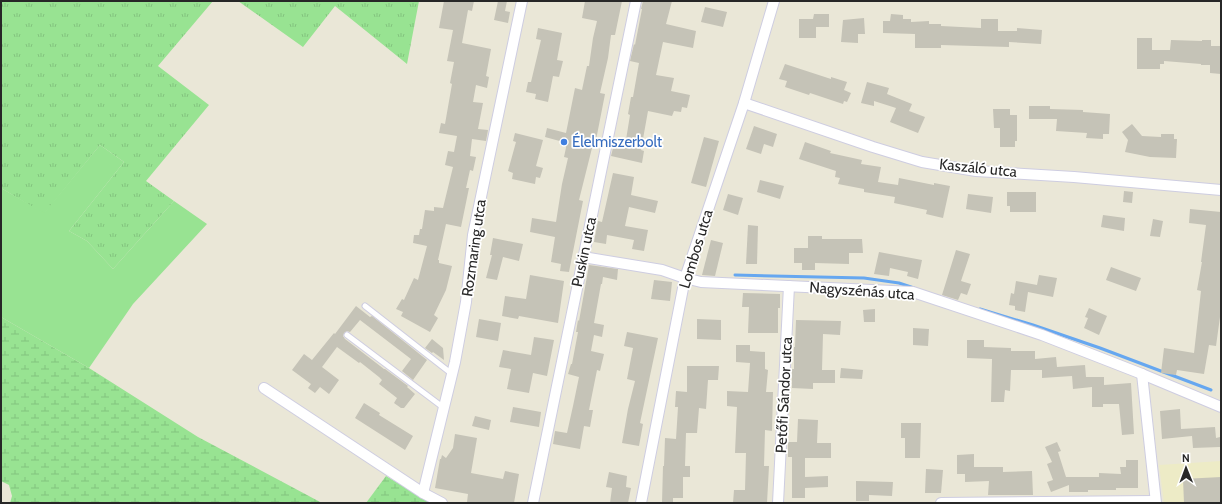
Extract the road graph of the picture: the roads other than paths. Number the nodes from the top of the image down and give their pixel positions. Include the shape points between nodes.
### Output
1 (522, 1) edge
2 (636, 1) edge
3 (774, 1) edge
4 (744, 103) junction
5 (1221, 190) edge
6 (583, 257) junction
7 (686, 278) junction
8 (789, 286) junction
9 (365, 306) dead end
10 (347, 335) dead end
11 (452, 374) junction
12 (1142, 374) junction
13 (264, 388) dead end
14 (1221, 407) edge
15 (444, 408) junction
16 (423, 493) junction
17 (1155, 502) edge
18 (442, 503) edge
19 (533, 503) edge
20 (641, 503) edge
21 (778, 503) edge
22 (941, 503) edge

1 - 11 street, Rozmaring utca via 473,235 466,302
2 - 6 street, Puskin utca
3 - 4 street, Lombos utca
4 - 5 street, Kaszáló utca via 922,162 976,170
4 - 7 street, Lombos utca
6 - 7 street, Nagyszénás utca via 662,270
6 - 19 street, Puskin utca
7 - 8 street, Nagyszénás utca via 701,282
7 - 20 street, Lombos utca
8 - 12 street, Nagyszénás utca via 913,292 1042,335
8 - 21 street, Petőfi Sándor utca
9 - 11 lane
10 - 15 lane
11 - 15 street, Rozmaring utca
12 - 14 street, Nagyszénás utca
12 - 17 street
13 - 16 street
15 - 16 street, Rozmaring utca
16 - 18 street
17 - 22 street

